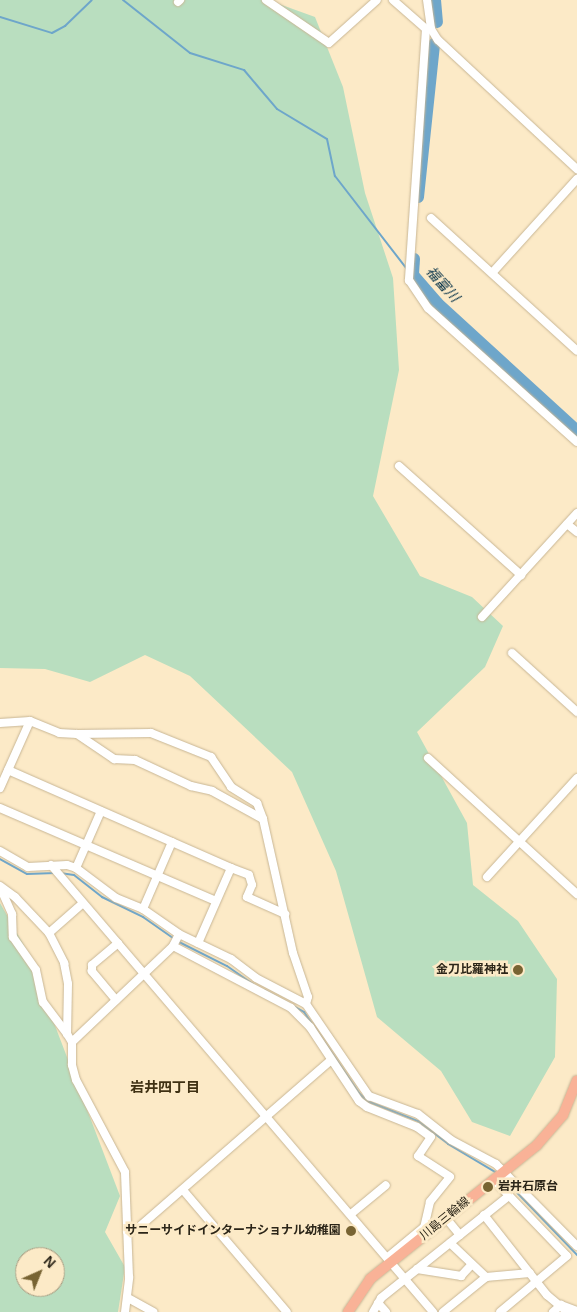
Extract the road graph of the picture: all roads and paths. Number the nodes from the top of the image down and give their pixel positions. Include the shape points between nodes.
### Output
1 (266, 0) edge
2 (377, 0) edge
3 (393, 0) edge
4 (427, 0) edge
5 (428, 29) junction
6 (577, 169) edge
7 (577, 179) edge
8 (431, 218) dead end
9 (492, 274) junction
10 (577, 350) edge
11 (577, 442) edge
12 (399, 466) dead end
13 (577, 513) edge
14 (567, 524) junction
15 (577, 532) edge
16 (521, 576) junction
17 (482, 616) dead end
18 (512, 653) dead end
19 (577, 712) edge
20 (30, 721) junction
21 (0, 723) edge
22 (77, 734) junction
23 (428, 758) dead end
24 (8, 770) junction
25 (577, 778) edge
26 (0, 788) edge
27 (0, 808) edge
28 (101, 811) junction
29 (263, 819) junction
30 (172, 842) junction
31 (519, 842) junction
32 (86, 845) junction
33 (0, 851) edge
34 (76, 868) junction
35 (231, 868) junction
36 (56, 871) junction
37 (158, 876) junction
38 (487, 877) dead end
39 (0, 887) edge
40 (577, 894) edge
41 (216, 901) junction
42 (83, 903) junction
43 (143, 909) junction
44 (285, 914) junction
45 (49, 933) junction
46 (176, 940) junction
47 (118, 943) junction
48 (198, 943) junction
49 (144, 974) junction
50 (116, 1000) junction
51 (306, 1004) junction
52 (66, 1034) junction
53 (72, 1042) junction
54 (331, 1060) junction
55 (577, 1081) edge
56 (267, 1116) junction
57 (499, 1176) junction
58 (386, 1185) dead end
59 (183, 1190) junction
60 (508, 1196) junction
61 (351, 1214) junction
62 (484, 1215) junction
63 (446, 1218) junction
64 (127, 1232) junction
65 (460, 1235) junction
66 (450, 1243) junction
67 (577, 1246) edge
68 (390, 1259) junction
69 (472, 1264) junction
70 (417, 1269) junction
71 (530, 1273) junction
72 (486, 1277) junction
73 (405, 1279) junction
74 (537, 1282) junction
75 (128, 1298) junction
76 (378, 1303) junction
77 (561, 1305) junction
78 (577, 1311) edge
79 (126, 1312) edge
80 (153, 1312) edge
81 (287, 1312) edge
82 (348, 1312) edge
83 (373, 1312) edge
84 (386, 1312) edge
85 (433, 1312) edge
86 (443, 1312) edge
87 (500, 1312) edge
88 (552, 1312) edge
89 (567, 1312) edge

1 - 2 street via 329,43
3 - 5 street
4 - 5 street
5 - 6 street
5 - 11 street via 409,271 415,292 428,308
7 - 9 street
8 - 9 street
9 - 10 street
12 - 16 street
13 - 14 street
14 - 15 street
14 - 16 street
16 - 17 street
18 - 19 street
20 - 21 street
20 - 22 street via 59,733
20 - 24 street
22 - 29 street via 114,759 135,760 191,786 212,791
22 - 29 street via 151,733 198,751 211,757 231,787 252,798
23 - 31 street
24 - 26 street
24 - 28 street
25 - 31 street
27 - 32 street
28 - 30 street
28 - 32 street
29 - 44 street
30 - 35 street
30 - 37 street
31 - 38 street
31 - 40 street
32 - 34 street
32 - 37 street
33 - 36 street via 28,867
34 - 36 street
34 - 43 street via 116,898
35 - 41 street
35 - 44 street via 249,875 252,885 247,897
36 - 42 street
37 - 41 street
37 - 43 street
39 - 45 street via 16,897
39 - 52 street via 12,914 13,936 36,970 47,1013
41 - 48 street
42 - 45 street
42 - 47 street
43 - 46 street
44 - 51 street via 308,997
45 - 52 street via 64,963 68,984
46 - 48 street
46 - 49 street
46 - 54 street via 291,1008 310,1027
47 - 49 street
47 - 50 street via 92,965 92,970
48 - 51 street
49 - 50 street
49 - 56 street
50 - 53 street
51 - 57 street via 369,1096 418,1114
52 - 53 street
53 - 64 street via 76,1080 125,1172
54 - 56 street
54 - 68 street via 352,1093 367,1107 405,1121 431,1137 418,1156 450,1177 430,1202 424,1227
55 - 57 main road, 川島三輪線 via 572,1097 553,1128
56 - 59 street
56 - 61 street
57 - 60 street
57 - 63 main road, 川島三輪線
57 - 67 street
58 - 61 street
59 - 64 street via 139,1227
59 - 81 street
60 - 62 street
60 - 74 street via 567,1256
61 - 68 street
62 - 65 street
62 - 71 street
63 - 65 street
63 - 68 main road, 川島三輪線
64 - 75 street
65 - 66 street
66 - 69 street
66 - 70 street
68 - 73 street
68 - 82 main road, 川島三輪線 via 370,1279
69 - 70 street via 461,1276
69 - 72 street
70 - 73 street
71 - 72 street
71 - 74 street
72 - 86 street
73 - 76 street
73 - 85 street
74 - 77 street
74 - 87 street
75 - 79 street
75 - 80 street
76 - 83 street
76 - 84 street
77 - 78 street
77 - 88 street
77 - 89 street

